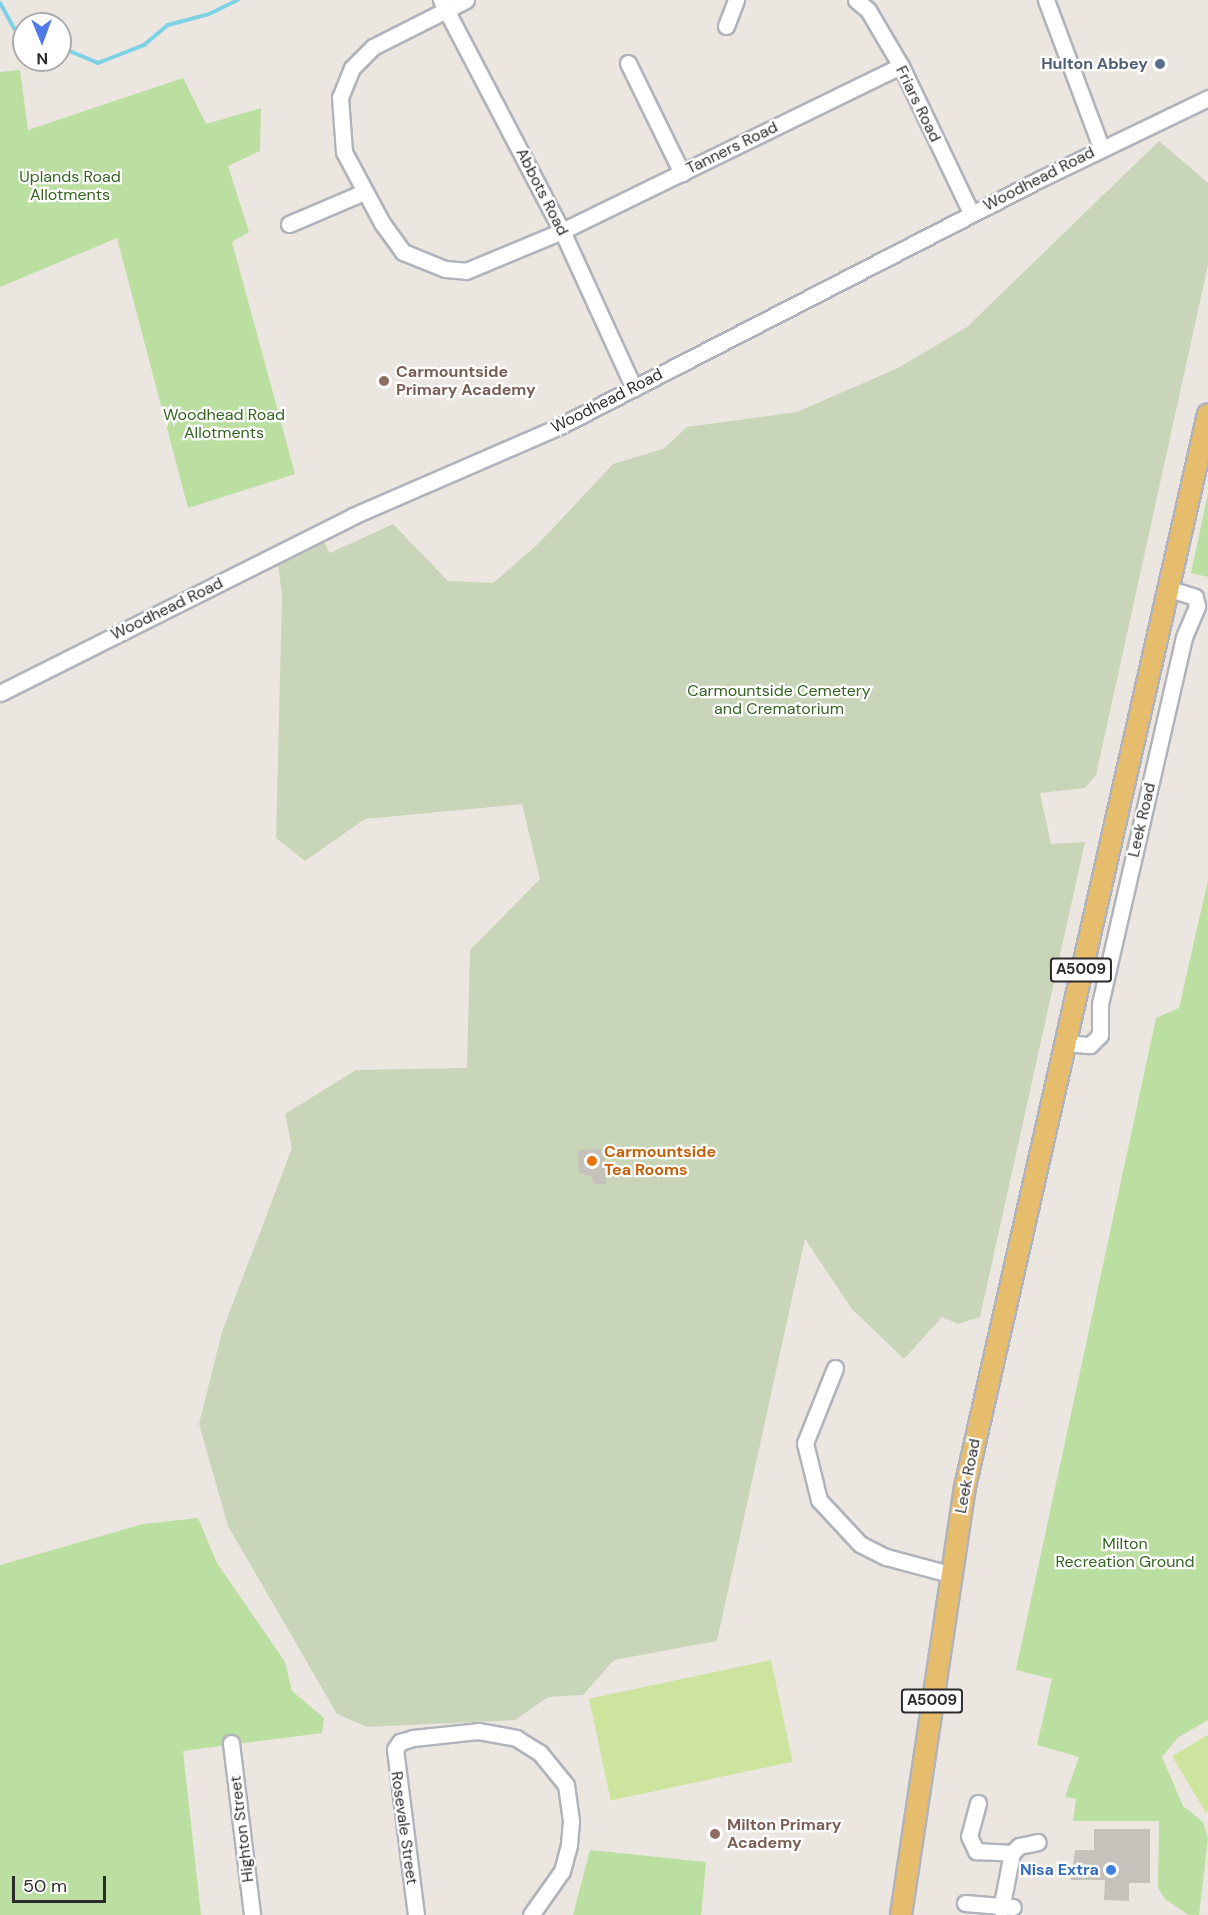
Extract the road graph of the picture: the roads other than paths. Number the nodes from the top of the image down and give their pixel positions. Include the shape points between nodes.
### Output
1 (466, 0) edge
2 (736, 0) edge
3 (856, 0) edge
4 (1046, 0) edge
5 (444, 5) edge
6 (726, 26) dead end
7 (628, 63) dead end
8 (901, 66) junction
9 (1208, 98) edge
10 (1101, 147) junction
11 (682, 173) junction
12 (364, 192) junction
13 (971, 213) junction
14 (289, 224) dead end
15 (562, 231) junction
16 (634, 388) junction
17 (1208, 414) edge
18 (1168, 588) junction
19 (0, 693) edge
20 (1065, 1043) junction
21 (835, 1368) dead end
22 (950, 1574) junction
23 (231, 1743) dead end
24 (978, 1803) dead end
25 (1038, 1842) dead end
26 (1012, 1852) junction
27 (965, 1903) dead end
28 (983, 1910) edge
29 (252, 1915) edge
30 (416, 1915) edge
31 (531, 1915) edge
32 (901, 1915) edge

1 - 5 street
2 - 6 street
3 - 8 street, Friars Road via 868,10
4 - 10 street
5 - 12 street, Tanners Road via 373,47 352,68 340,97 341,129 344,152
5 - 15 street, Abbots Road
7 - 11 street
8 - 11 street, Tanners Road
8 - 13 street, Friars Road
9 - 10 street, Woodhead Road
10 - 13 street, Woodhead Road
11 - 15 street, Tanners Road
12 - 14 street
12 - 15 street, Tanners Road via 403,252 445,269 466,271
13 - 16 street, Woodhead Road
15 - 16 street, Abbots Road
16 - 19 street, Woodhead Road via 438,482 353,516
17 - 18 main road, Leek Road / A5009
18 - 20 main road, Leek Road / A5009
18 - 20 street, Leek Road via 1186,591 1195,597 1197,606 1184,637 1100,1004 1100,1035 1090,1045
20 - 22 main road, Leek Road / A5009 via 980,1418
21 - 22 street via 805,1443 819,1500 860,1544 886,1557
22 - 32 main road, Leek Road / A5009
23 - 29 street, Highton Street
24 - 26 street via 969,1836 976,1851
25 - 26 street via 1019,1846
26 - 28 street via 1007,1908
27 - 28 street
30 - 31 street, Rosevale Street via 395,1762 400,1742 498,1731 540,1753 566,1785 572,1821 569,1845 562,1871

